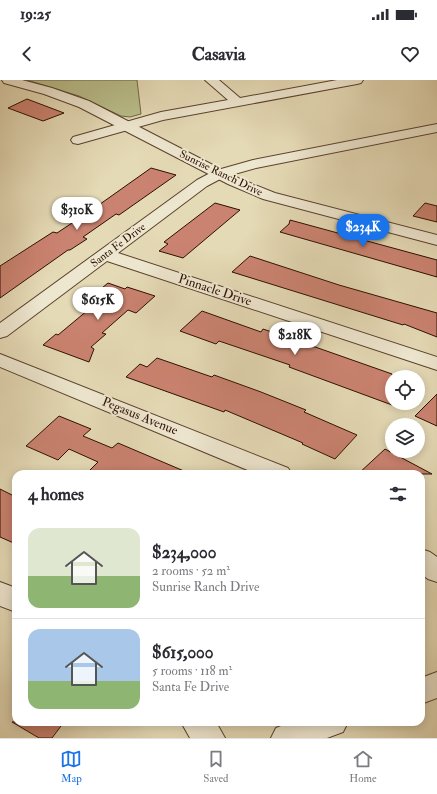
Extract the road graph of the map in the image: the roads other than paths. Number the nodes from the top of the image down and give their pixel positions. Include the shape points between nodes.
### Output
1 (8, 80) edge
2 (211, 80) edge
3 (357, 80) edge
4 (238, 102) junction
5 (126, 125) junction
6 (437, 128) edge
7 (418, 131) junction
8 (78, 140) dead end
9 (437, 144) edge
10 (219, 174) junction
11 (437, 240) edge
12 (106, 255) junction
13 (0, 332) edge
14 (0, 360) edge
15 (437, 364) edge
16 (270, 470) edge
17 (425, 562) edge
18 (437, 572) edge
19 (0, 592) edge
20 (12, 599) edge
21 (437, 685) edge
22 (425, 690) edge
23 (201, 726) edge
24 (321, 726) edge
25 (209, 738) edge
26 (287, 738) edge

1 - 5 street, Sunrise Ranch Drive via 60,94
2 - 4 street
3 - 4 street
4 - 5 street via 173,113
5 - 8 street
5 - 10 street, Sunrise Ranch Drive
6 - 7 street, Santa Fe Drive
7 - 9 street
7 - 10 street, Santa Fe Drive via 253,164
10 - 11 street, Sunrise Ranch Drive via 269,196
10 - 12 street, Santa Fe Drive via 202,183
12 - 13 street, Santa Fe Drive
12 - 15 street, Pinnacle Drive
14 - 16 street, Pegasus Avenue
17 - 18 street
19 - 20 street
21 - 22 street
23 - 25 street
24 - 26 street

